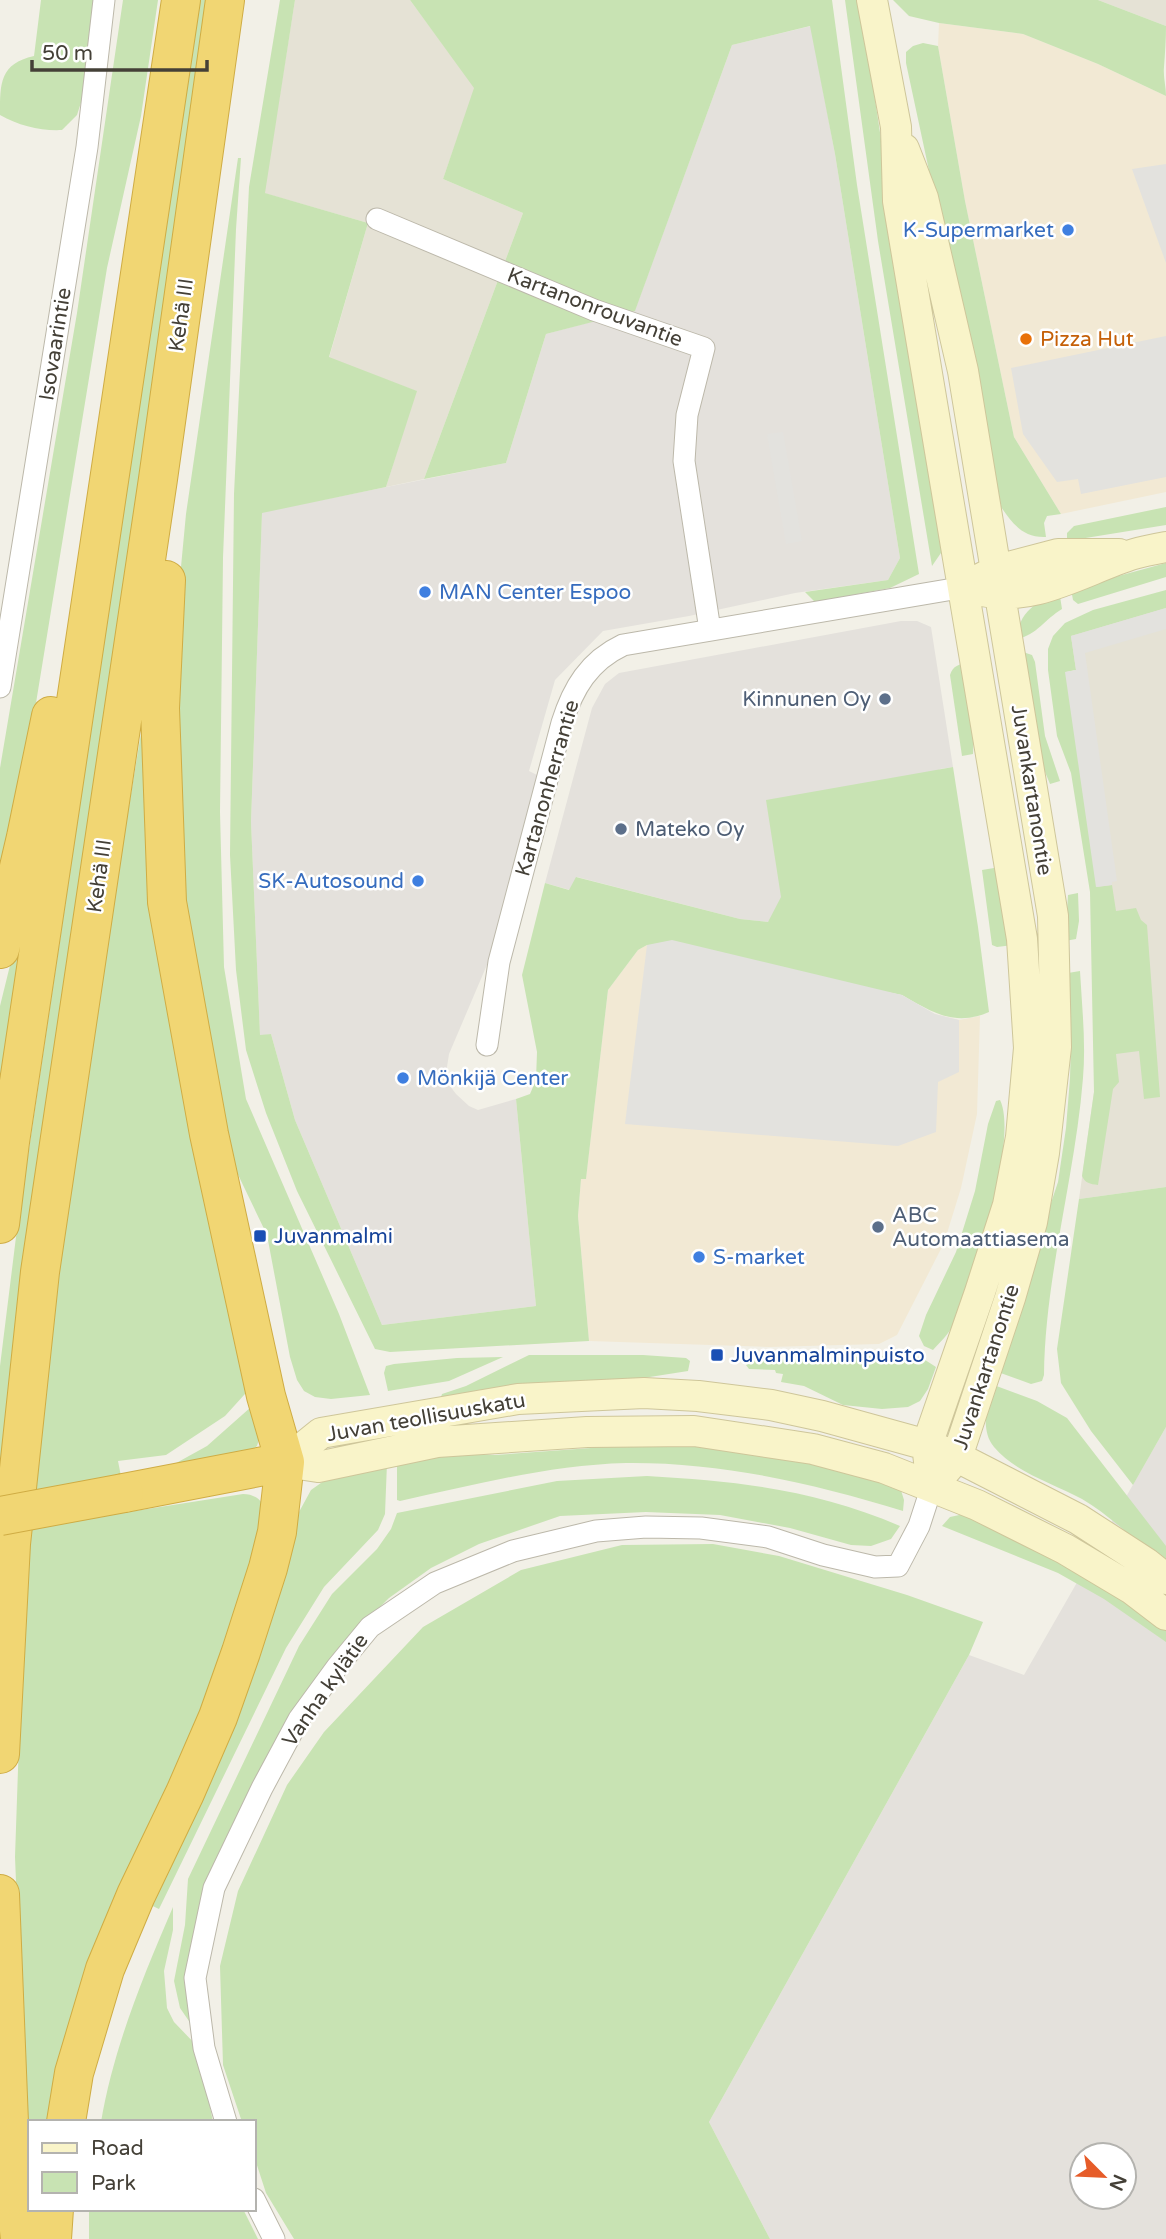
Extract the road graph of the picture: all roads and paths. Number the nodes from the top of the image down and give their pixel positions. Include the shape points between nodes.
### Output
1 (104, 0) edge
2 (181, 0) edge
3 (225, 0) edge
4 (872, 0) edge
5 (896, 127) junction
6 (377, 219) dead end
7 (158, 479) junction
8 (1166, 547) edge
9 (99, 556) junction
10 (999, 583) junction
11 (965, 587) junction
12 (710, 630) junction
13 (0, 687) edge
14 (0, 949) edge
15 (487, 1045) dead end
16 (0, 1224) edge
17 (927, 1445) junction
18 (957, 1457) junction
19 (285, 1462) junction
20 (932, 1486) junction
21 (0, 1516) edge
22 (1166, 1579) edge
23 (1166, 1615) edge
24 (0, 1754) edge
25 (0, 1894) edge
26 (66, 2120) edge
27 (225, 2120) edge
28 (256, 2203) edge
29 (54, 2211) edge
30 (20, 2239) edge
31 (52, 2239) edge
32 (274, 2239) edge

1 - 13 street, Isovaarintie via 87,147
2 - 9 highway
3 - 7 highway, Kehä III
4 - 5 main road, Juvankartanontie
5 - 10 main road, Juvankartanontie via 923,198 963,371
5 - 11 main road, Juvankartanontie via 898,201
6 - 12 street, Kartanonrouvantie via 594,310 704,348 687,415 684,461
7 - 19 highway via 169,549 160,708 167,902 209,1134 266,1396
7 - 24 highway, Kehä III via 40,1272 11,1544
8 - 10 main road via 1133,554 1064,582
9 - 14 highway via 59,673
9 - 16 highway
10 - 11 main road
10 - 18 main road, Juvankartanontie via 1053,916 1056,1047 1032,1222
11 - 12 street, Kartanonherrantie
11 - 17 main road, Juvankartanontie via 1022,939 1029,1048 1021,1137 1007,1205
12 - 15 street, Kartanonherrantie via 623,645 605,653 575,689 499,962
17 - 18 main road, Juvan teollisuuskatu
17 - 19 main road, Juvan teollisuuskatu via 771,1405 671,1395 586,1394 517,1399 321,1433
17 - 20 main road, Juvankartanontie
18 - 20 main road, Juvankartanontie
18 - 22 main road, Juvan teollisuuskatu via 1078,1519
19 - 20 main road, Juvan teollisuuskatu via 318,1467 437,1442 587,1432 694,1432 813,1449
19 - 21 highway, bridge
19 - 26 highway via 277,1532 241,1652 213,1729 105,1969 74,2073
20 - 23 main road, Juvan teollisuuskatu via 1065,1549
20 - 27 street, Vanha kylätie via 919,1526 898,1566 875,1567 768,1537 701,1528 596,1531 513,1551 435,1583 370,1628 299,1719 214,1888 195,1978 204,2048
25 - 30 highway via 10,2148
28 - 32 street
29 - 31 highway

